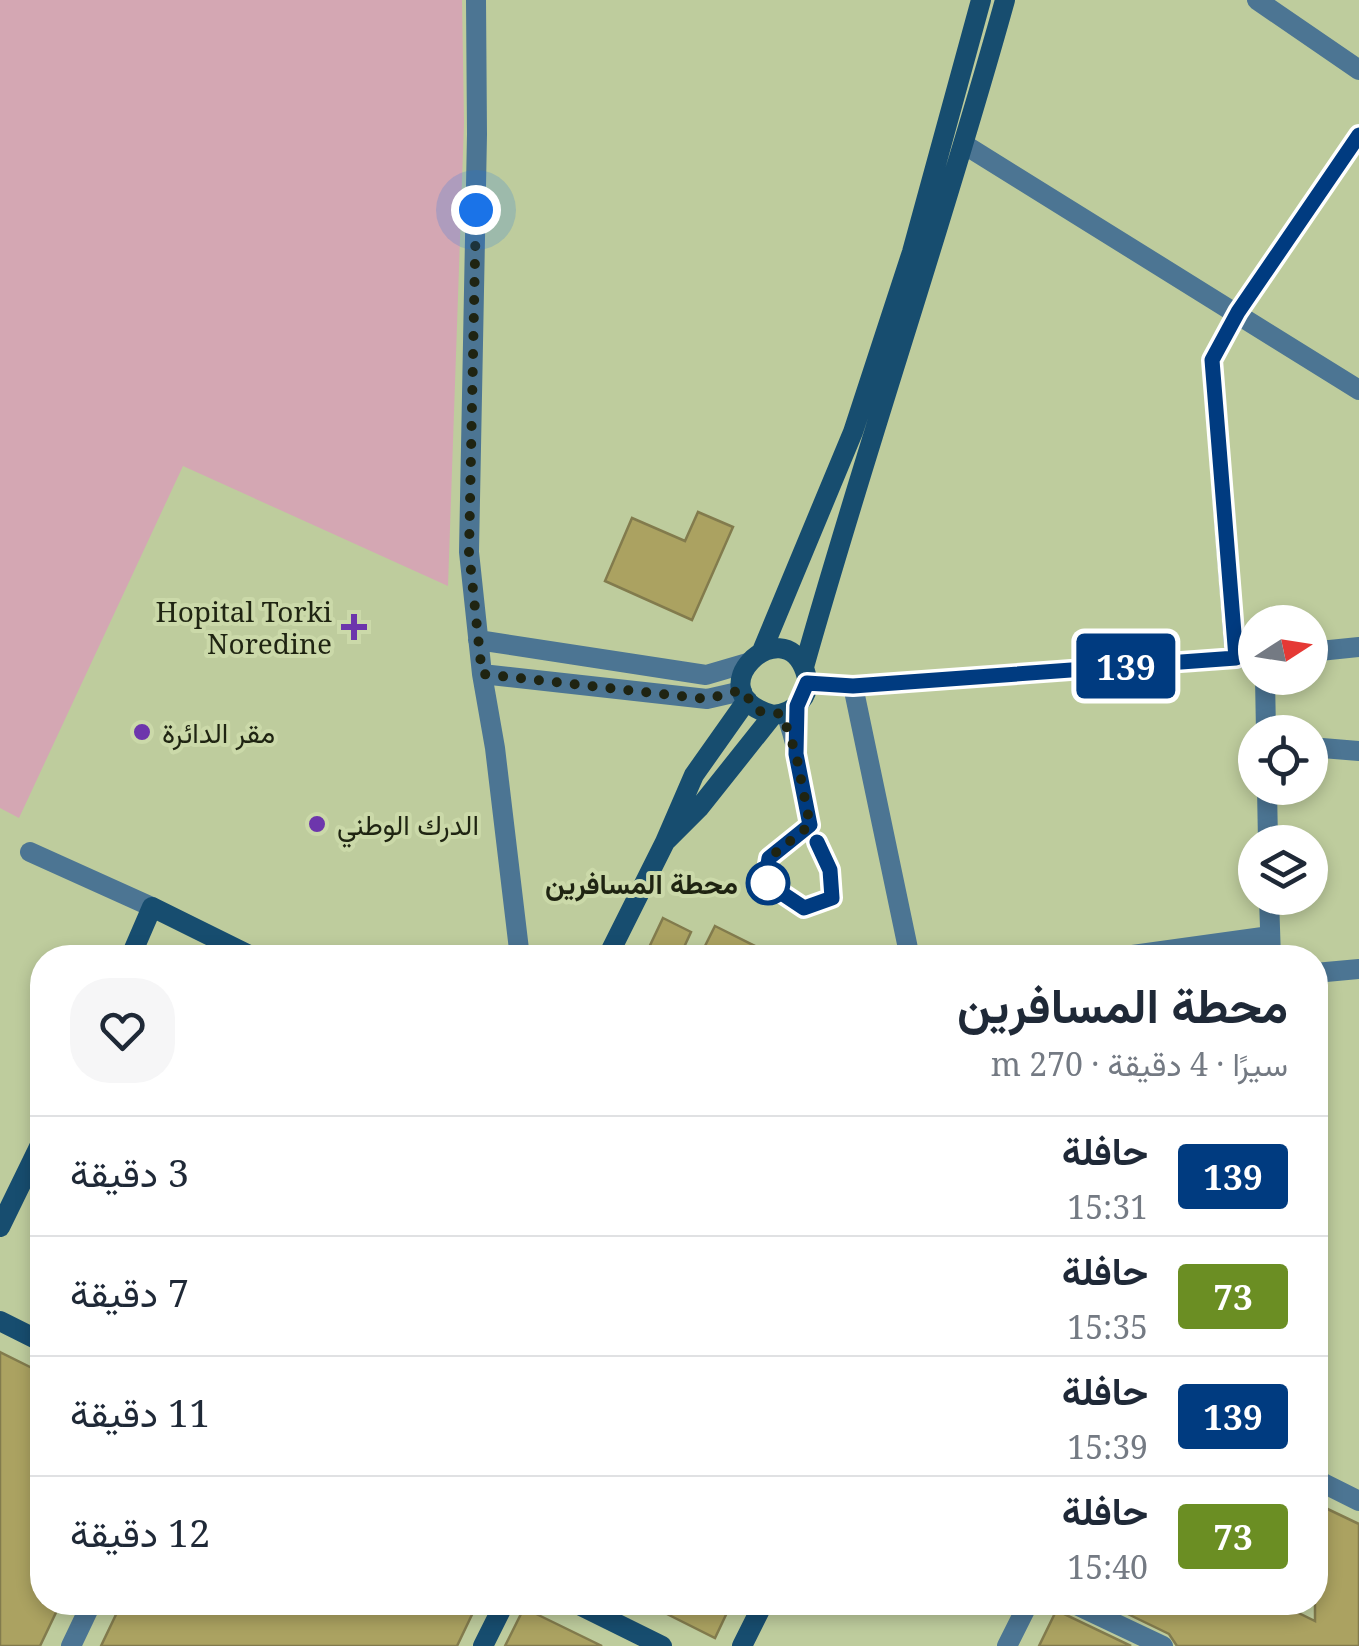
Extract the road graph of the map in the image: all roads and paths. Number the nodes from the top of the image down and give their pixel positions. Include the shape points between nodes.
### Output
1 (476, 0) edge
2 (981, 0) edge
3 (1005, 0) edge
4 (1257, 0) edge
5 (1359, 70) edge
6 (1359, 135) edge
7 (964, 145) junction
8 (1238, 312) junction
9 (1359, 390) edge
10 (1239, 605) edge
11 (478, 640) junction
12 (1359, 647) edge
13 (1328, 650) edge
14 (754, 657) junction
15 (1238, 658) edge
16 (482, 674) junction
17 (806, 675) junction
18 (853, 686) junction
19 (744, 695) junction
20 (784, 712) junction
21 (1328, 748) edge
22 (1359, 751) edge
23 (810, 825) junction
24 (665, 842) junction
25 (30, 852) dead end
26 (152, 907) junction
27 (1270, 915) edge
28 (136, 945) edge
29 (229, 945) edge
30 (518, 945) edge
31 (614, 945) edge
32 (907, 945) edge
33 (1271, 945) edge
34 (1359, 969) edge
35 (1328, 972) edge
36 (30, 1166) edge
37 (0, 1227) edge
38 (0, 1321) edge
39 (30, 1336) edge
40 (1328, 1486) edge
41 (1359, 1501) edge
42 (86, 1615) edge
43 (498, 1615) edge
44 (600, 1615) edge
45 (758, 1615) edge
46 (1022, 1615) edge
47 (1097, 1615) edge
48 (71, 1646) edge
49 (483, 1646) edge
50 (662, 1646) edge
51 (742, 1646) edge
52 (1007, 1646) edge
53 (1163, 1646) edge

1 - 11 street via 469,552
2 - 14 main road via 912,252 852,432
3 - 7 main road
4 - 5 street
6 - 8 street
7 - 8 street
7 - 17 main road via 858,475
8 - 9 street
8 - 10 street via 1212,360
11 - 14 street via 706,675
11 - 16 street
12 - 13 street
14 - 17 main road via 782,649
14 - 19 main road via 742,671
15 - 18 street
16 - 19 street via 707,699
16 - 30 street
17 - 18 street
17 - 20 main road
18 - 32 street
19 - 20 main road via 758,711
19 - 24 main road via 694,775
20 - 23 lane
20 - 24 main road
21 - 22 street
23 - 23 lane via 830,870 832,898 804,908 765,882 769,858
24 - 31 main road
25 - 26 street
26 - 28 main road
26 - 29 main road
27 - 33 street
34 - 35 street
36 - 37 main road
38 - 39 main road
40 - 41 street
42 - 48 street
43 - 49 main road
44 - 50 main road
45 - 51 main road
46 - 52 street
47 - 53 street

